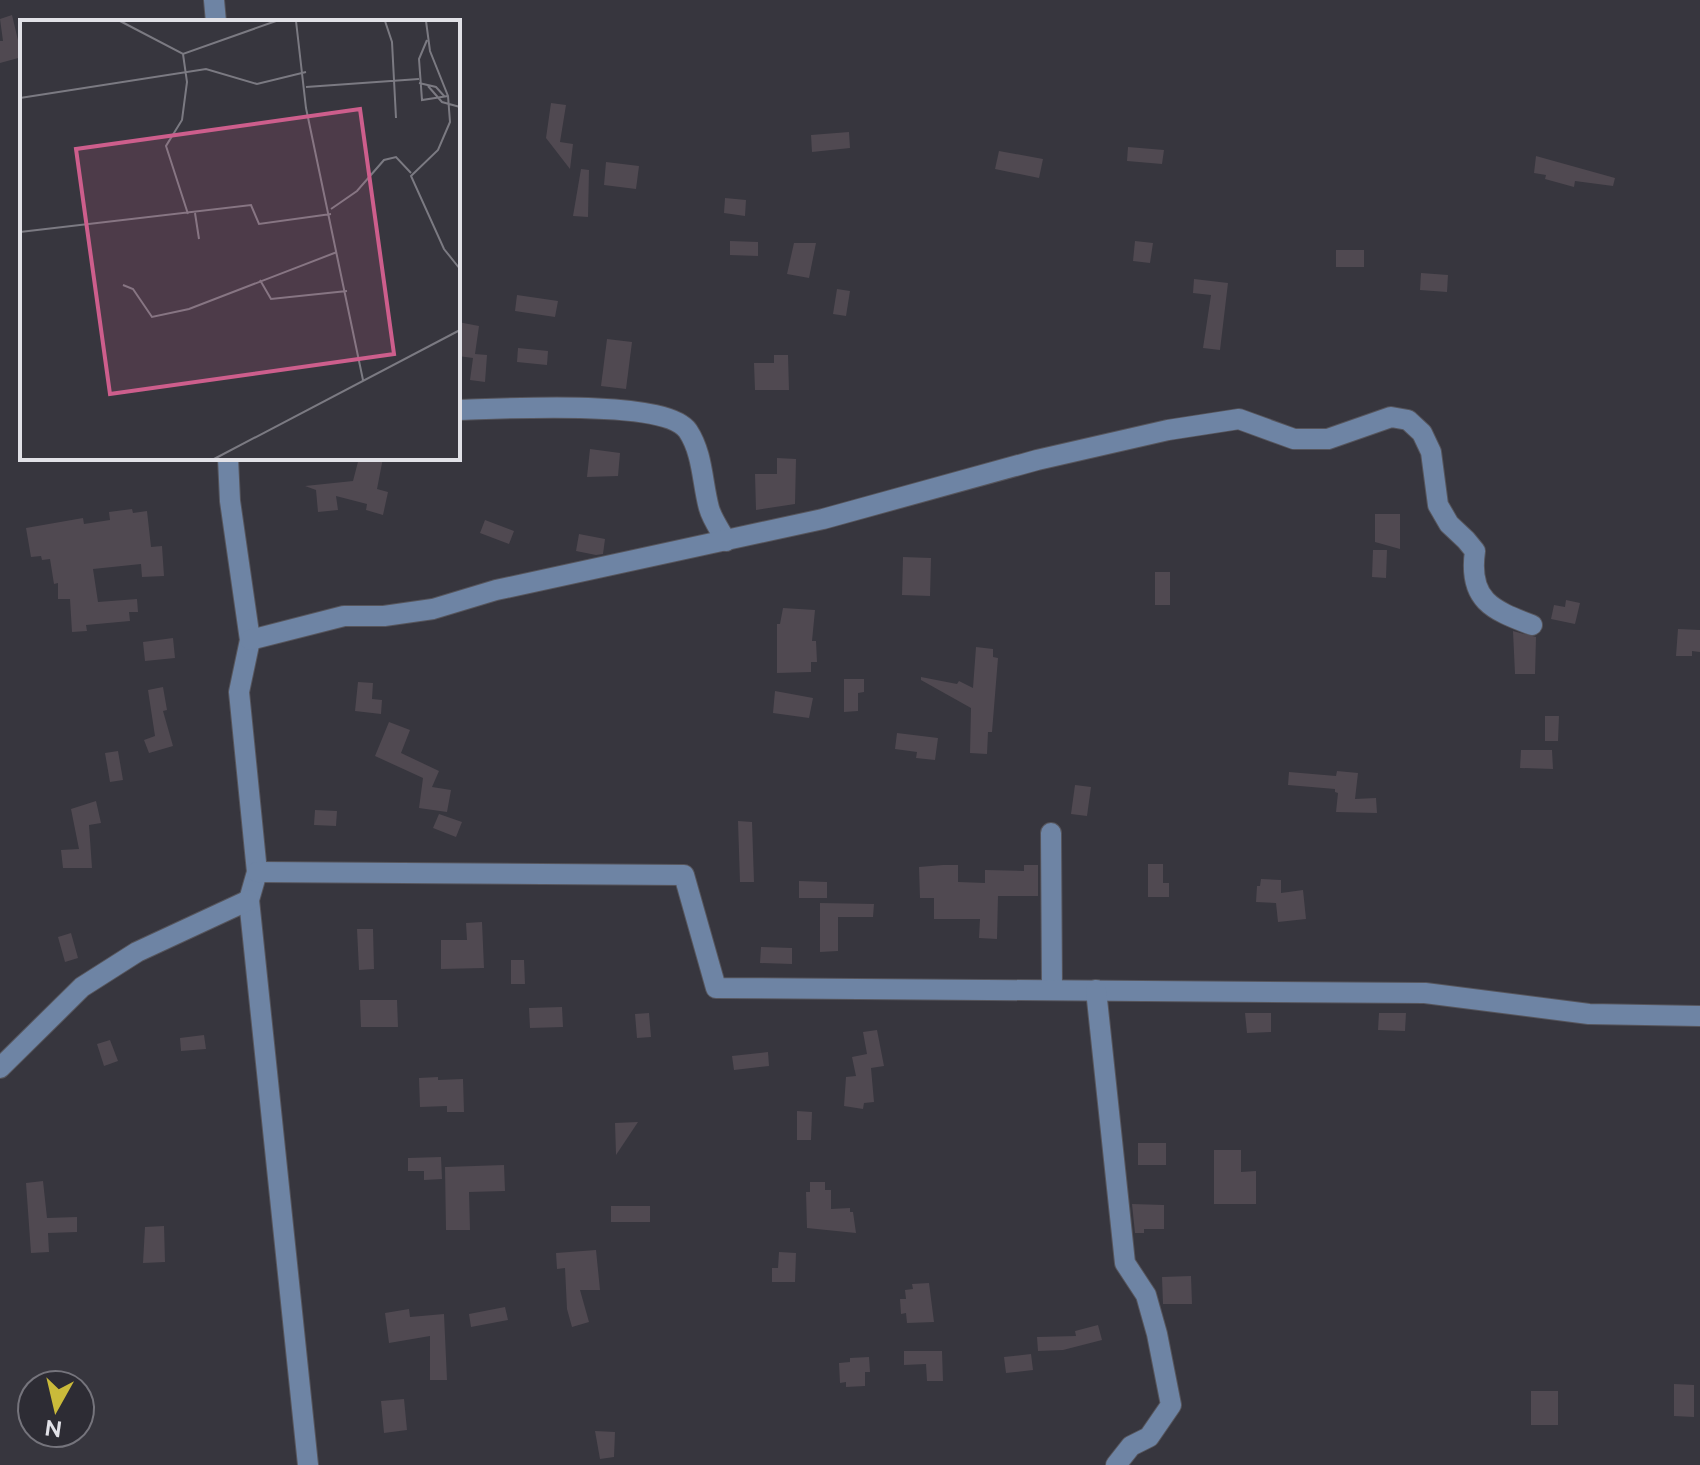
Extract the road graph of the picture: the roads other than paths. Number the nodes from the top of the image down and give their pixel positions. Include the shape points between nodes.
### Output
1 (214, 0) edge
2 (216, 20) edge
3 (460, 410) edge
4 (228, 460) edge
5 (726, 541) junction
6 (1532, 625) dead end
7 (250, 640) junction
8 (1051, 833) dead end
9 (257, 872) junction
10 (249, 900) junction
11 (1052, 990) junction
12 (1096, 990) junction
13 (1700, 1016) edge
14 (0, 1068) edge
15 (308, 1465) edge
16 (1116, 1465) edge

1 - 2 street
3 - 5 street via 602,408 676,420 694,445 709,508
4 - 7 street
5 - 6 street via 1168,430 1239,419 1294,439 1328,439 1391,417 1408,420 1422,433 1431,452 1438,505 1475,551 1472,567 1478,593 1496,612
5 - 7 street via 496,590 433,609 344,616
7 - 9 street via 239,692
8 - 11 street
9 - 10 street
9 - 11 street via 684,875 716,988
10 - 14 street via 137,952 82,987
10 - 15 street
11 - 12 street
12 - 13 street via 1425,993 1589,1014
12 - 16 street via 1125,1263 1146,1295 1171,1405 1149,1437 1131,1446

